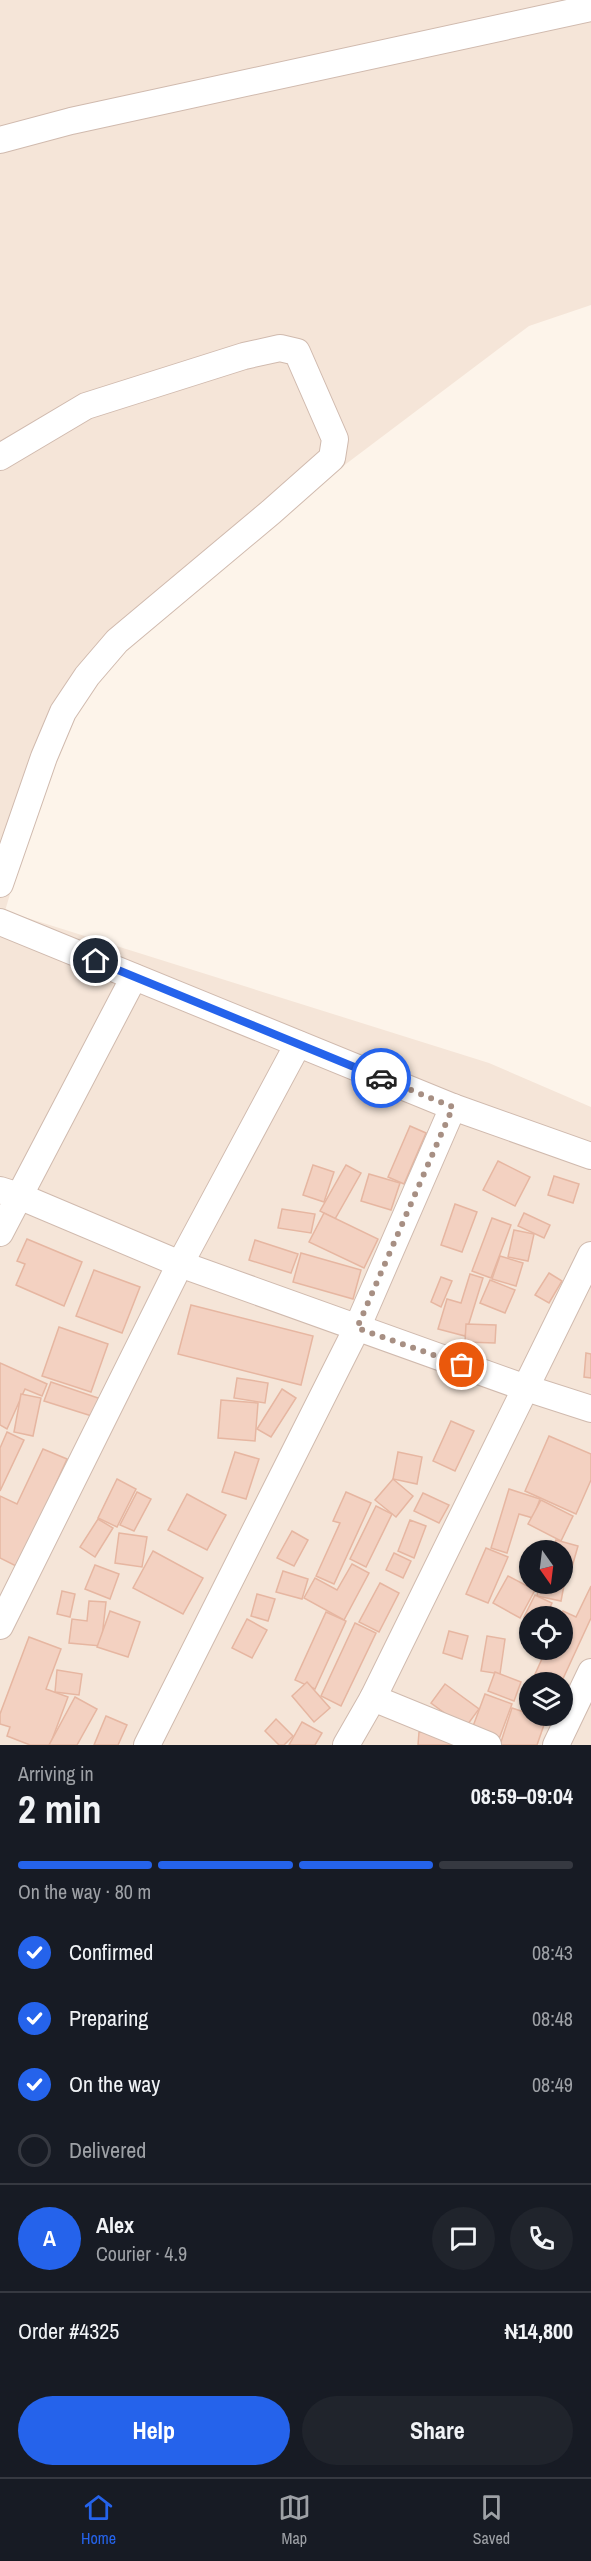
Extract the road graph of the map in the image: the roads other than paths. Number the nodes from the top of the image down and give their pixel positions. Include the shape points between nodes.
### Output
1 (591, 8) edge
2 (0, 140) edge
3 (0, 457) edge
4 (0, 884) edge
5 (0, 922) edge
6 (134, 976) junction
7 (298, 1044) junction
8 (453, 1107) junction
9 (591, 1156) edge
10 (9, 1193) edge
11 (0, 1233) edge
12 (591, 1255) edge
13 (180, 1264) junction
14 (357, 1328) junction
15 (526, 1388) junction
16 (591, 1409) edge
17 (9, 1589) edge
18 (0, 1626) edge
19 (591, 1672) edge
20 (373, 1698) junction
21 (147, 1745) edge
22 (346, 1745) edge
23 (488, 1745) edge
24 (556, 1745) edge

1 - 2 street via 71,121
3 - 4 street via 86,405 280,348 297,351 335,439 332,458 117,641 87,676 63,712 44,757
5 - 6 street
6 - 7 street
6 - 10 street
7 - 8 street
7 - 13 street
8 - 9 street
8 - 14 street
10 - 11 street
10 - 13 street
12 - 15 street
13 - 14 street
13 - 17 street
14 - 15 street
14 - 21 street
15 - 16 street
15 - 20 street
17 - 18 street
19 - 24 street
20 - 22 street
20 - 23 street

